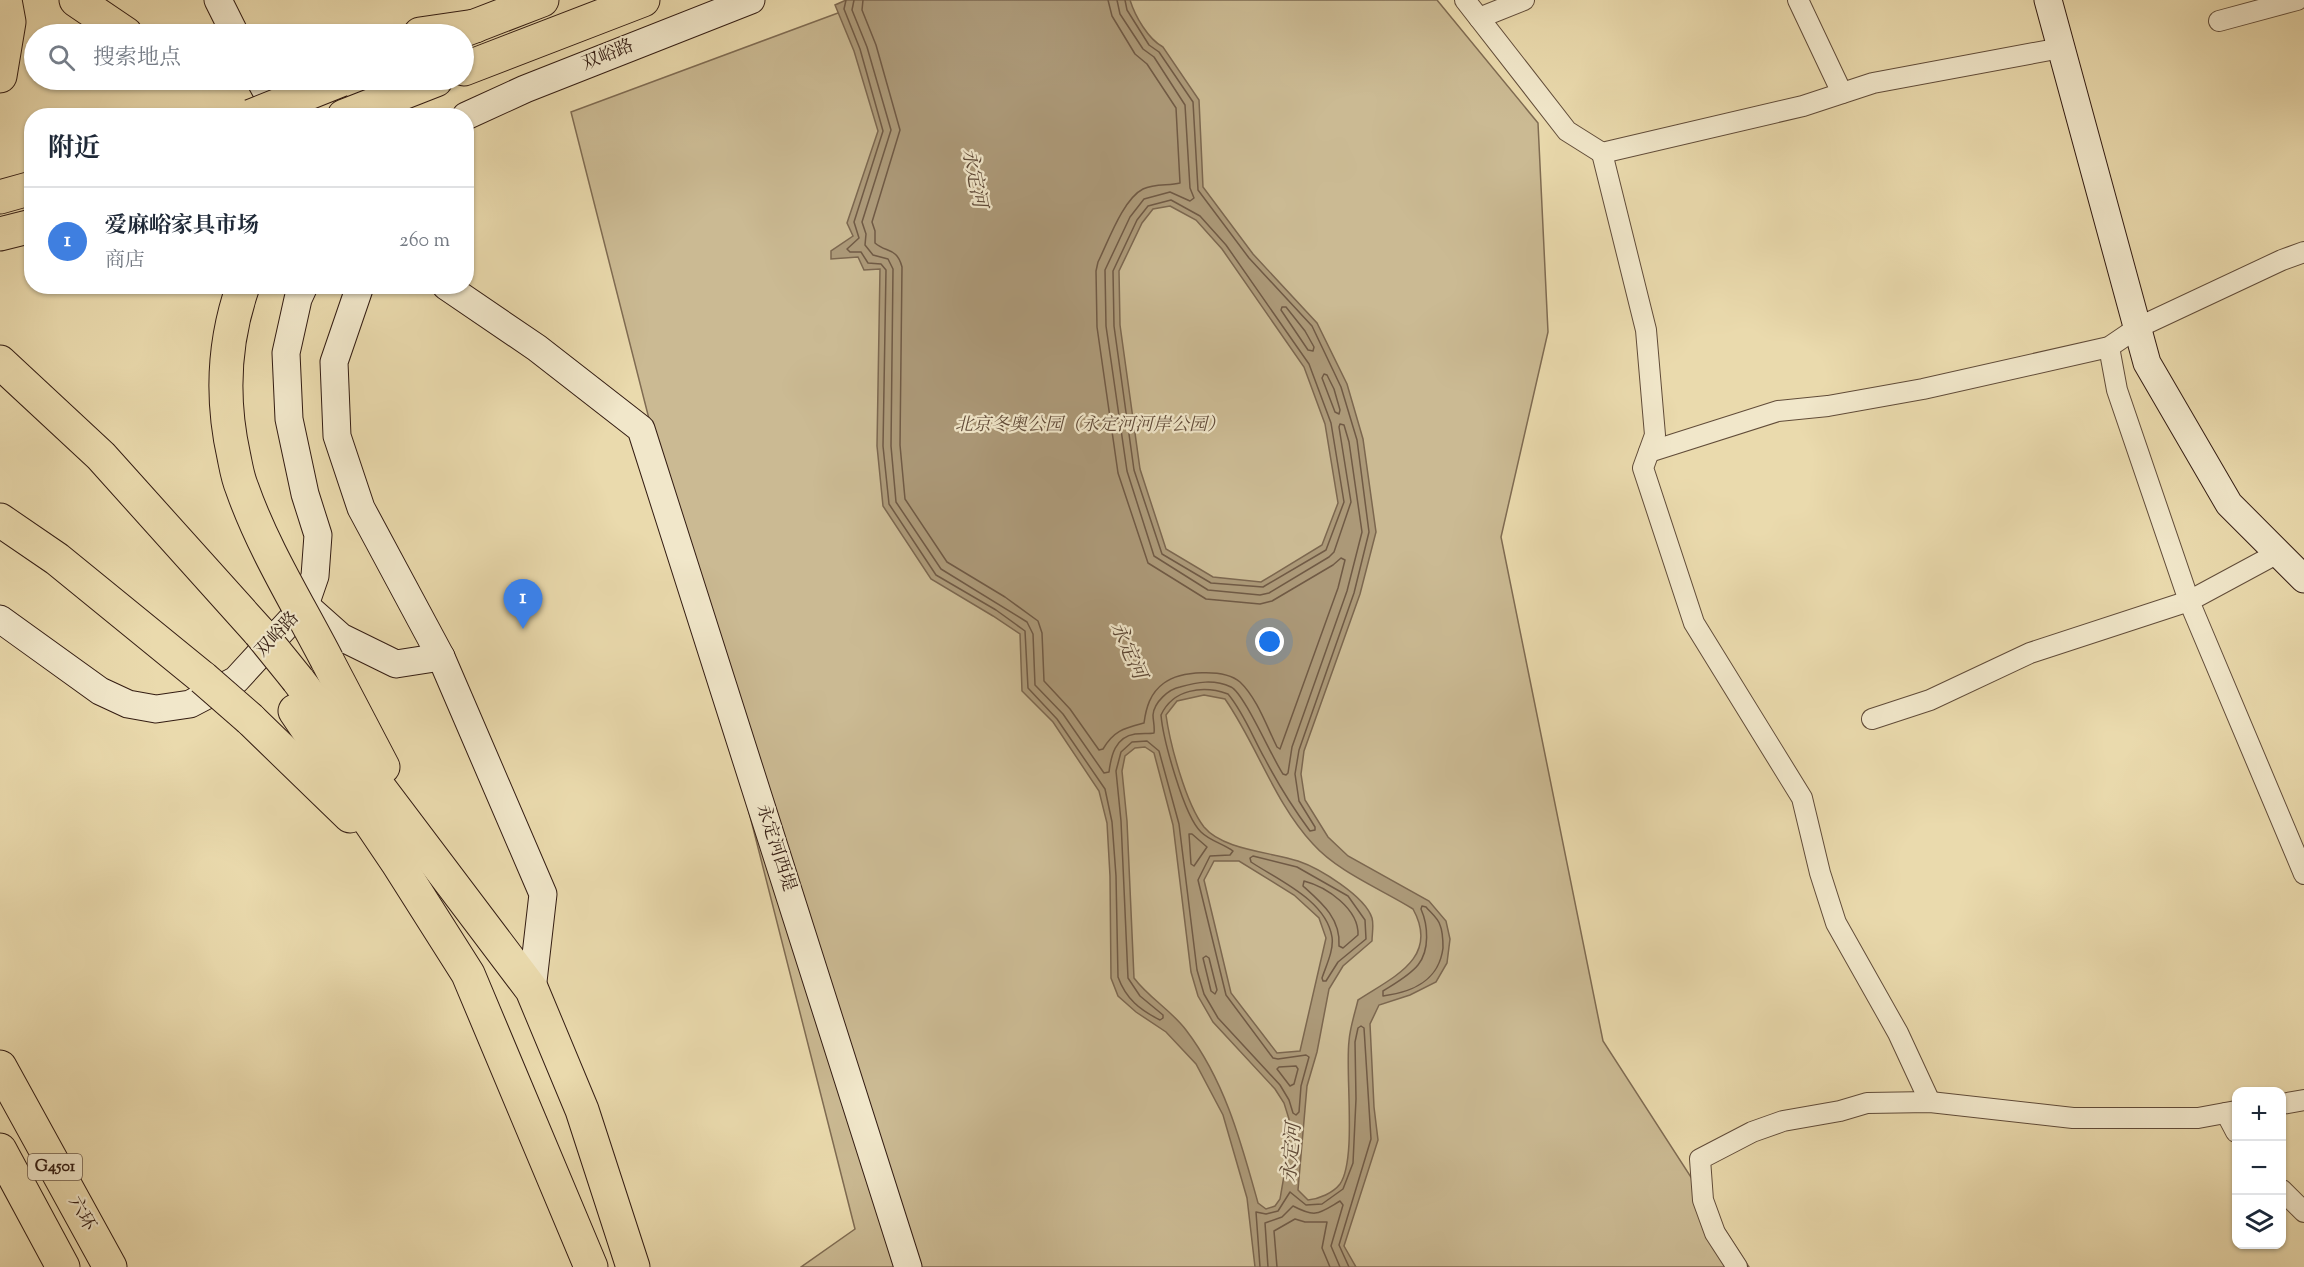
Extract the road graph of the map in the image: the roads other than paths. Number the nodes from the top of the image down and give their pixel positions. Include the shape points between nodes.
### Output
1 (5, 0) edge
2 (218, 0) edge
3 (542, 0) edge
4 (643, 0) edge
5 (751, 0) edge
6 (1465, 0) edge
7 (1524, 0) edge
8 (1798, 0) edge
9 (2048, 0) edge
10 (2296, 0) edge
11 (81, 4) edge
12 (1479, 18) junction
13 (2219, 21) dead end
14 (111, 24) edge
15 (230, 24) edge
16 (474, 27) edge
17 (2061, 48) junction
18 (474, 66) edge
19 (0, 76) edge
20 (266, 90) edge
21 (316, 90) edge
22 (410, 90) edge
23 (436, 90) edge
24 (1842, 93) junction
25 (271, 108) edge
26 (276, 108) edge
27 (364, 108) edge
28 (412, 108) edge
29 (474, 112) edge
30 (1602, 153) junction
31 (24, 190) edge
32 (0, 197) edge
33 (24, 228) edge
34 (0, 234) edge
35 (2304, 252) edge
36 (240, 294) edge
37 (301, 294) edge
38 (357, 294) edge
39 (458, 294) edge
40 (2138, 328) junction
41 (2109, 347) junction
42 (0, 362) edge
43 (0, 386) edge
44 (1648, 452) junction
45 (95, 463) junction
46 (0, 520) edge
47 (2278, 553) junction
48 (2304, 579) edge
49 (2189, 601) junction
50 (305, 605) junction
51 (0, 619) edge
52 (441, 657) junction
53 (290, 686) junction
54 (1872, 719) dead end
55 (429, 853) junction
56 (397, 862) junction
57 (2304, 874) edge
58 (532, 990) junction
59 (0, 1067) edge
60 (2304, 1100) edge
61 (1930, 1102) junction
62 (2286, 1103) edge
63 (2231, 1112) edge
64 (0, 1150) edge
65 (2286, 1194) edge
66 (2304, 1212) edge
67 (63, 1267) edge
68 (110, 1267) edge
69 (591, 1267) edge
70 (633, 1267) edge
71 (908, 1267) edge
72 (1737, 1267) edge

1 - 19 highway via 9,22
2 - 15 street
3 - 16 highway
4 - 18 highway
5 - 29 street, 双峪路
6 - 12 street
7 - 12 street
8 - 24 street
9 - 17 street
10 - 13 street
11 - 14 highway
12 - 30 street via 1567,131
17 - 24 street via 1873,83
17 - 40 street
20 - 26 street
21 - 25 highway, bridge
22 - 27 highway
23 - 28 highway
24 - 30 street via 1803,106
30 - 44 street via 1646,330 1655,435
31 - 32 highway
33 - 34 highway
35 - 40 street
36 - 55 highway, bridge via 224,371 227,428 241,487 270,551
37 - 50 street, 双峪路 via 286,353 289,419 318,535 315,576
38 - 52 street via 334,362 337,436 361,508
39 - 71 street, 永定河西堤 via 537,348 641,429
40 - 41 street
40 - 47 street via 2147,363 2229,504
41 - 44 street via 1923,389 1778,411
41 - 49 street via 2117,390
42 - 45 highway
43 - 45 highway
44 - 61 street via 1643,468 1694,624 1802,798 1836,923 1898,1033
45 - 53 highway via 254,639
46 - 56 highway, bridge via 57,559 203,678
47 - 48 street
47 - 49 street
49 - 54 street via 2030,653 1930,700
49 - 57 street
50 - 51 street, 双峪路 via 236,680 190,704 156,709 128,704 100,691
50 - 52 street via 341,637 396,664
52 - 58 street via 543,894
53 - 55 highway
53 - 56 highway
55 - 58 highway
56 - 69 highway via 468,974
58 - 70 highway via 582,1110
59 - 68 highway, 六环 / G4501
60 - 62 street
61 - 63 street via 2073,1118 2198,1118
61 - 72 street via 1867,1103 1782,1121 1700,1159 1702,1200 1715,1233
64 - 67 highway, G4501
65 - 66 street

